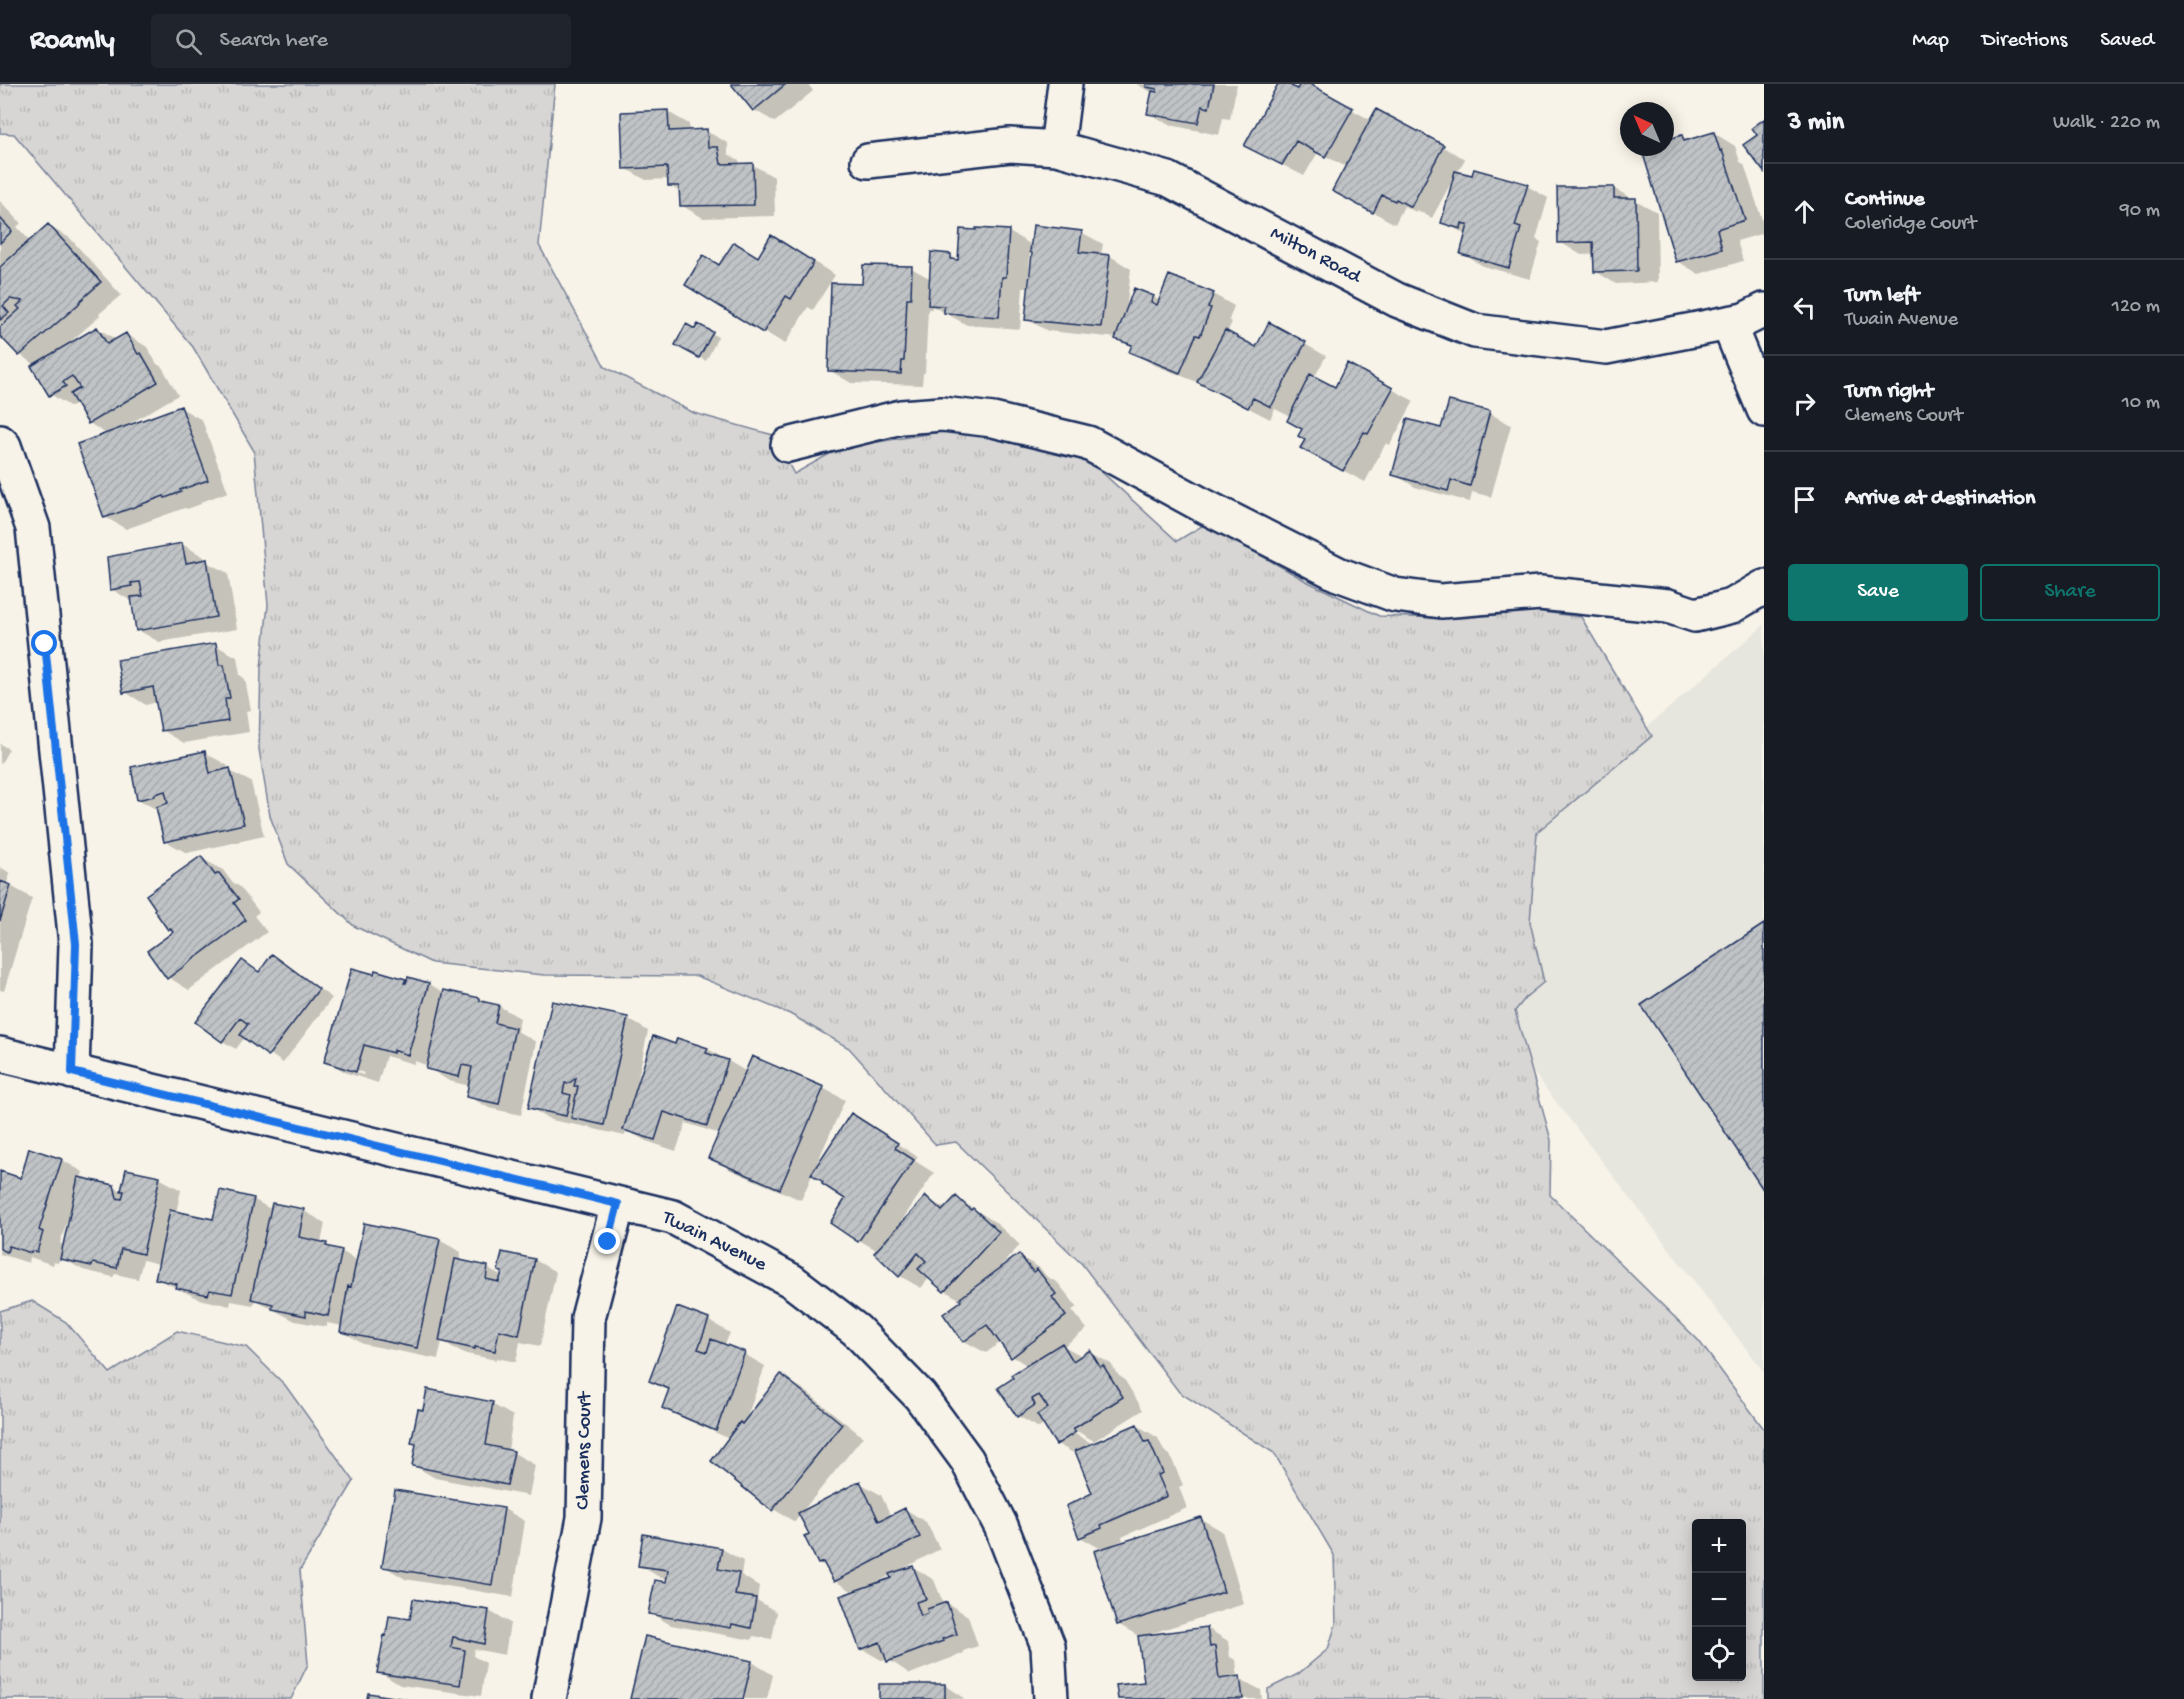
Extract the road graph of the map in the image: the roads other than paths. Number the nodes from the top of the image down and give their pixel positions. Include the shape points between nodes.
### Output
1 (1065, 84) edge
2 (1057, 148) junction
3 (868, 161) dead end
4 (1764, 310) edge
5 (1728, 323) junction
6 (1764, 410) edge
7 (0, 442) edge
8 (788, 445) dead end
9 (1764, 587) edge
10 (0, 1054) edge
11 (72, 1072) junction
12 (618, 1204) junction
13 (549, 1699) edge
14 (1051, 1699) edge

1 - 2 street
2 - 3 street, Milton Road via 1010,145
2 - 5 street, Milton Road via 1168,178 1397,300 1475,330 1606,347
4 - 5 street, Milton Road
5 - 6 street
7 - 11 street via 33,528 76,944
8 - 9 street via 902,417 942,414 993,420 1088,444 1338,574 1395,595 1441,601 1540,593 1668,606 1695,615 1732,606
10 - 11 street, Twain Avenue
11 - 12 street, Twain Avenue
12 - 13 street, Clemens Court via 588,1318 584,1518
12 - 14 street, Twain Avenue via 673,1217 792,1281 856,1330 920,1395 967,1460 1001,1527 1048,1646

